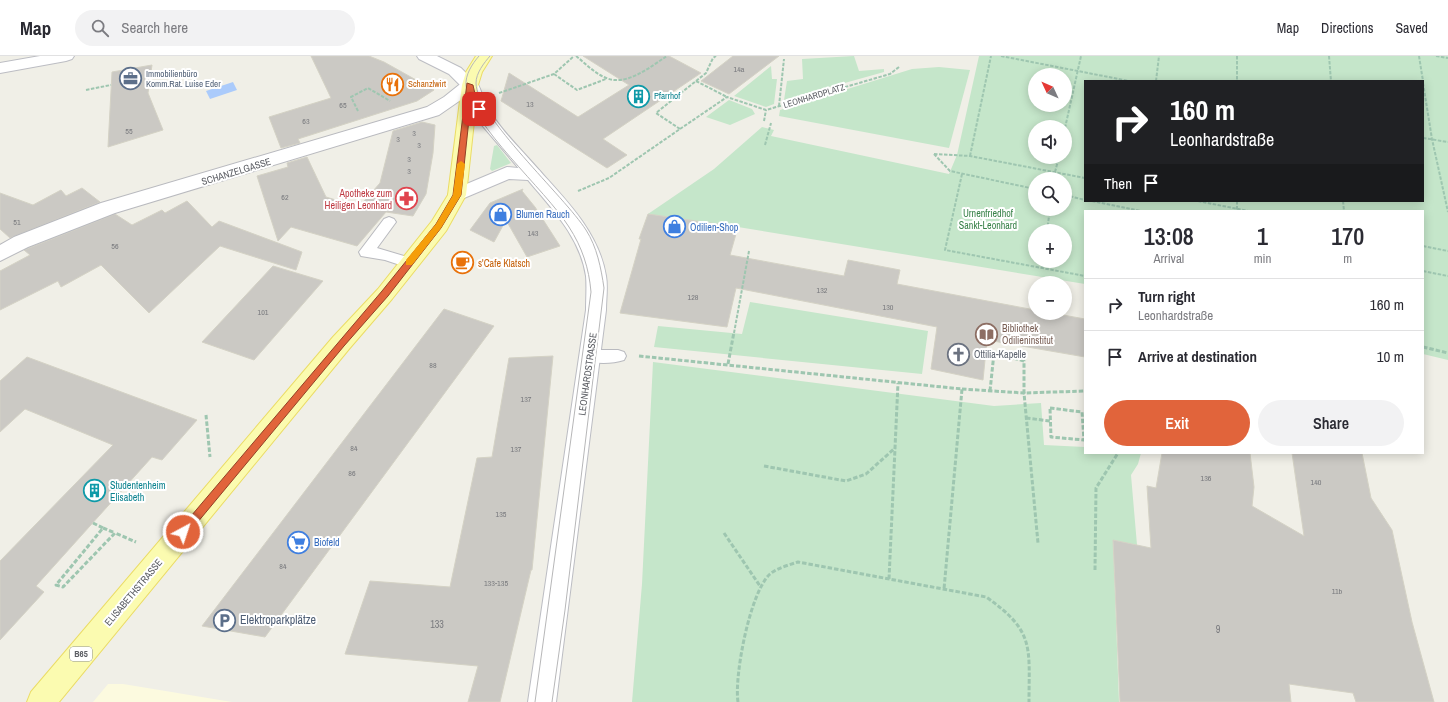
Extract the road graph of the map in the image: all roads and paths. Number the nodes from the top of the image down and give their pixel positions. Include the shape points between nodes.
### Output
1 (66, 56) edge
2 (484, 56) edge
3 (575, 56) edge
4 (667, 56) edge
5 (708, 56) edge
6 (716, 56) edge
7 (991, 56) edge
8 (1001, 56) edge
9 (1081, 56) edge
10 (1159, 56) edge
11 (1237, 56) edge
12 (1329, 56) edge
13 (1419, 56) edge
14 (1436, 56) edge
15 (430, 57) edge
16 (713, 58) junction
17 (1448, 58) edge
18 (784, 59) dead end
19 (899, 67) dead end
20 (0, 68) edge
21 (1078, 71) junction
22 (554, 74) junction
23 (606, 79) junction
24 (1124, 80) edge
25 (1156, 80) edge
26 (1237, 80) edge
27 (1331, 80) edge
28 (1423, 80) edge
29 (696, 81) junction
30 (111, 85) dead end
31 (470, 85) junction
32 (1424, 88) edge
33 (86, 90) dead end
34 (499, 93) dead end
35 (727, 97) junction
36 (392, 100) dead end
37 (779, 106) junction
38 (766, 110) junction
39 (358, 113) dead end
40 (1067, 120) edge
41 (764, 121) dead end
42 (771, 123) dead end
43 (680, 129) junction
44 (1424, 138) edge
45 (1432, 139) junction
46 (1448, 142) edge
47 (764, 145) dead end
48 (970, 156) junction
49 (1057, 164) edge
50 (1055, 172) joint
51 (533, 174) junction
52 (962, 174) junction
53 (1072, 175) edge
54 (1084, 178) edge
55 (1028, 188) edge
56 (577, 191) dead end
57 (457, 195) junction
58 (1072, 197) edge
59 (1084, 200) edge
60 (1097, 202) edge
61 (1202, 202) edge
62 (1136, 210) edge
63 (1237, 210) edge
64 (1448, 212) edge
65 (389, 222) dead end
66 (1424, 246) edge
67 (748, 251) dead end
68 (1448, 251) edge
69 (0, 254) edge
70 (409, 263) junction
71 (1028, 265) edge
72 (1042, 268) edge
73 (1424, 271) edge
74 (1084, 276) edge
75 (1448, 276) edge
76 (1424, 347) edge
77 (1448, 353) edge
78 (589, 356) junction
79 (618, 356) joint
80 (728, 364) junction
81 (898, 383) junction
82 (962, 389) junction
83 (990, 391) junction
84 (1084, 391) edge
85 (1024, 393) junction
86 (206, 415) dead end
87 (1026, 418) junction
88 (1050, 421) junction
89 (895, 447) junction
90 (1117, 454) edge
91 (210, 457) dead end
92 (764, 466) dead end
93 (93, 523) dead end
94 (103, 528) junction
95 (724, 533) dead end
96 (115, 534) junction
97 (136, 542) dead end
98 (1038, 543) dead end
99 (1095, 570) dead end
100 (889, 579) junction
101 (760, 586) junction
102 (944, 589) junction
103 (41, 702) edge
104 (542, 702) edge
105 (738, 702) edge
106 (1030, 702) edge

1 - 20 street
2 - 31 main road, B65 via 474,72
3 - 22 path
3 - 23 path
4 - 23 path via 631,78
5 - 16 path
6 - 16 path
7 - 48 path
8 - 21 path
9 - 21 path
10 - 25 path
11 - 26 path
12 - 27 path
13 - 28 path
14 - 17 path
15 - 31 street via 455,71
16 - 29 path via 706,74
18 - 37 path
19 - 37 path, LEONHARDPLATZ via 890,74
21 - 24 path
21 - 40 path
22 - 23 path via 577,90
22 - 34 path
29 - 35 path
29 - 43 path via 656,113
30 - 33 path
31 - 51 street, LEONHARDSTRASSE via 479,109
31 - 57 main road, ELISABETHSTRASSE / B65
31 - 69 street, SCHANZELGASSE via 433,111 108,208 21,242
32 - 45 path
35 - 38 path
35 - 43 path
36 - 39 path via 389,102 368,88 351,97
37 - 38 path, LEONHARDPLATZ
38 - 41 path
42 - 47 path
43 - 56 path via 609,178
44 - 45 path
45 - 46 path
45 - 64 path
48 - 50 path
48 - 52 path via 934,154 950,171
49 - 50 path
51 - 57 street via 508,173
51 - 78 street, LEONHARDSTRASSE via 572,221 585,242 596,273 596,310
52 - 55 path
52 - 71 path via 945,250
53 - 54 path
57 - 70 main road, ELISABETHSTRASSE / B65 via 439,226
58 - 59 path
60 - 62 path
61 - 63 path
65 - 70 lane via 366,252 386,255
66 - 68 path
67 - 80 path
70 - 103 main road, ELISABETHSTRASSE / B65
72 - 74 path
73 - 75 path
76 - 77 path
78 - 79 lane
78 - 104 street, LEONHARDSTRASSE
79 - 80 path
80 - 81 path
81 - 82 path
81 - 89 path
82 - 83 path
82 - 102 path
83 - 85 path
83 - 85 path via 994,353 1024,361
84 - 85 path
85 - 87 path
86 - 91 path
87 - 88 path
87 - 98 path
88 - 88 path via 1051,437 1084,440 1082,412 1050,408
89 - 92 path via 866,474 846,481
89 - 100 path
90 - 99 path via 1096,488
93 - 94 path
94 - 96 path
94 - 96 path via 56,585 63,587
95 - 101 path
96 - 97 path
100 - 101 path via 798,562 770,574
100 - 102 path
101 - 105 path via 753,602 736,690
102 - 106 path via 986,597 1005,609 1024,631 1028,644

